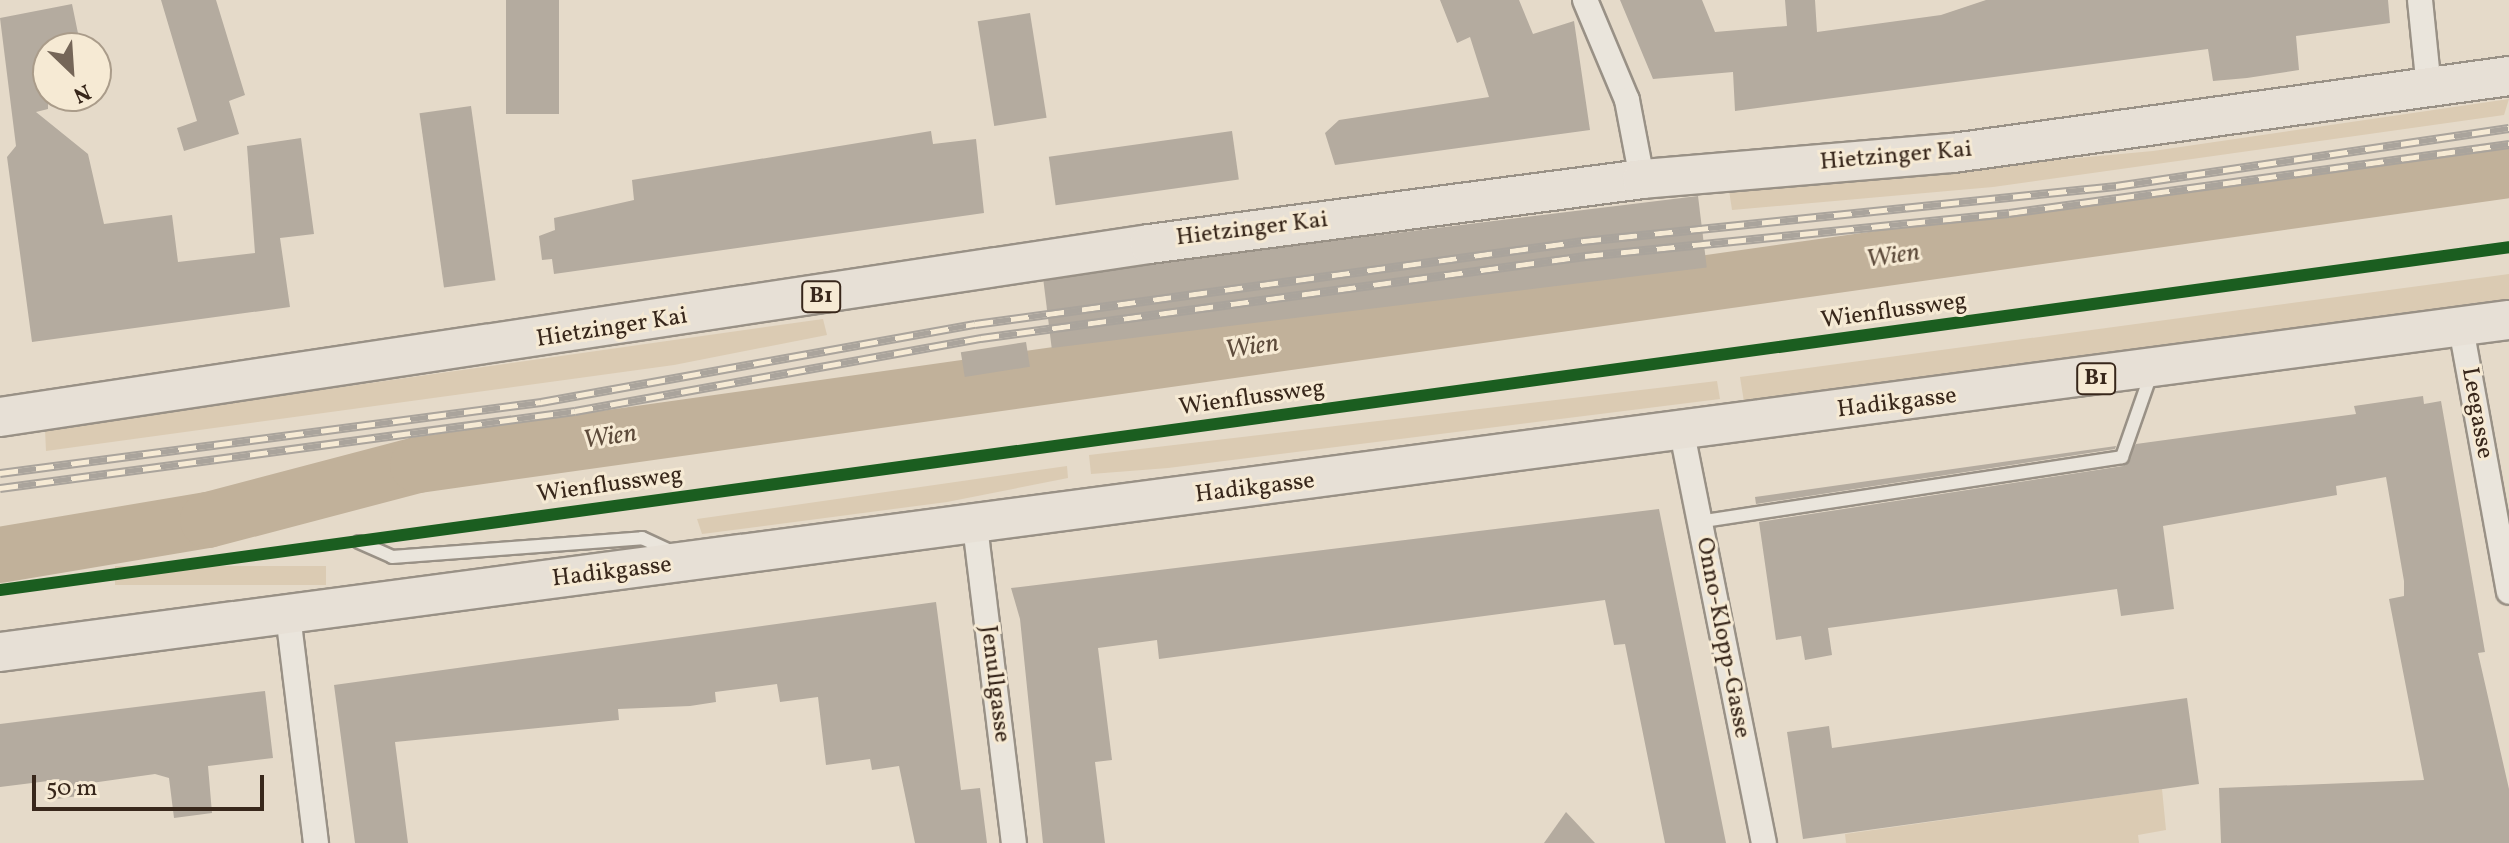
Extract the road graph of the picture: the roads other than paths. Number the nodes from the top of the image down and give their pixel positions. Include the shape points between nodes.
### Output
1 (1585, 0) edge
2 (2420, 0) edge
3 (2509, 76) edge
4 (2429, 89) junction
5 (1642, 179) junction
6 (2509, 320) edge
7 (2461, 328) junction
8 (2152, 372) junction
9 (0, 417) edge
10 (1682, 433) junction
11 (1698, 522) junction
12 (975, 526) junction
13 (359, 542) dead end
14 (687, 563) junction
15 (2509, 592) edge
16 (288, 615) junction
17 (0, 652) edge
18 (316, 843) edge
19 (1014, 843) edge
20 (1764, 843) edge

1 - 5 street via 1627,100
2 - 4 street
3 - 4 main road, Hietzinger Kai / B1
4 - 5 main road, Hietzinger Kai / B1 via 1953,153
5 - 9 main road, Hietzinger Kai / B1 via 1149,244
6 - 7 main road, Hadikgasse / B1
7 - 8 main road, Hadikgasse / B1
7 - 15 street, Leegasse
8 - 10 main road, Hadikgasse / B1
8 - 11 lane via 2122,457
10 - 11 street, Onno-Klopp-Gasse
10 - 12 main road, Hadikgasse / B1
11 - 20 street, Onno-Klopp-Gasse
12 - 14 main road, Hadikgasse / B1
12 - 19 street, Jenullgasse
13 - 14 lane via 392,557 642,538 664,543
14 - 16 main road, Hadikgasse / B1
16 - 17 main road, Hadikgasse / B1
16 - 18 street

